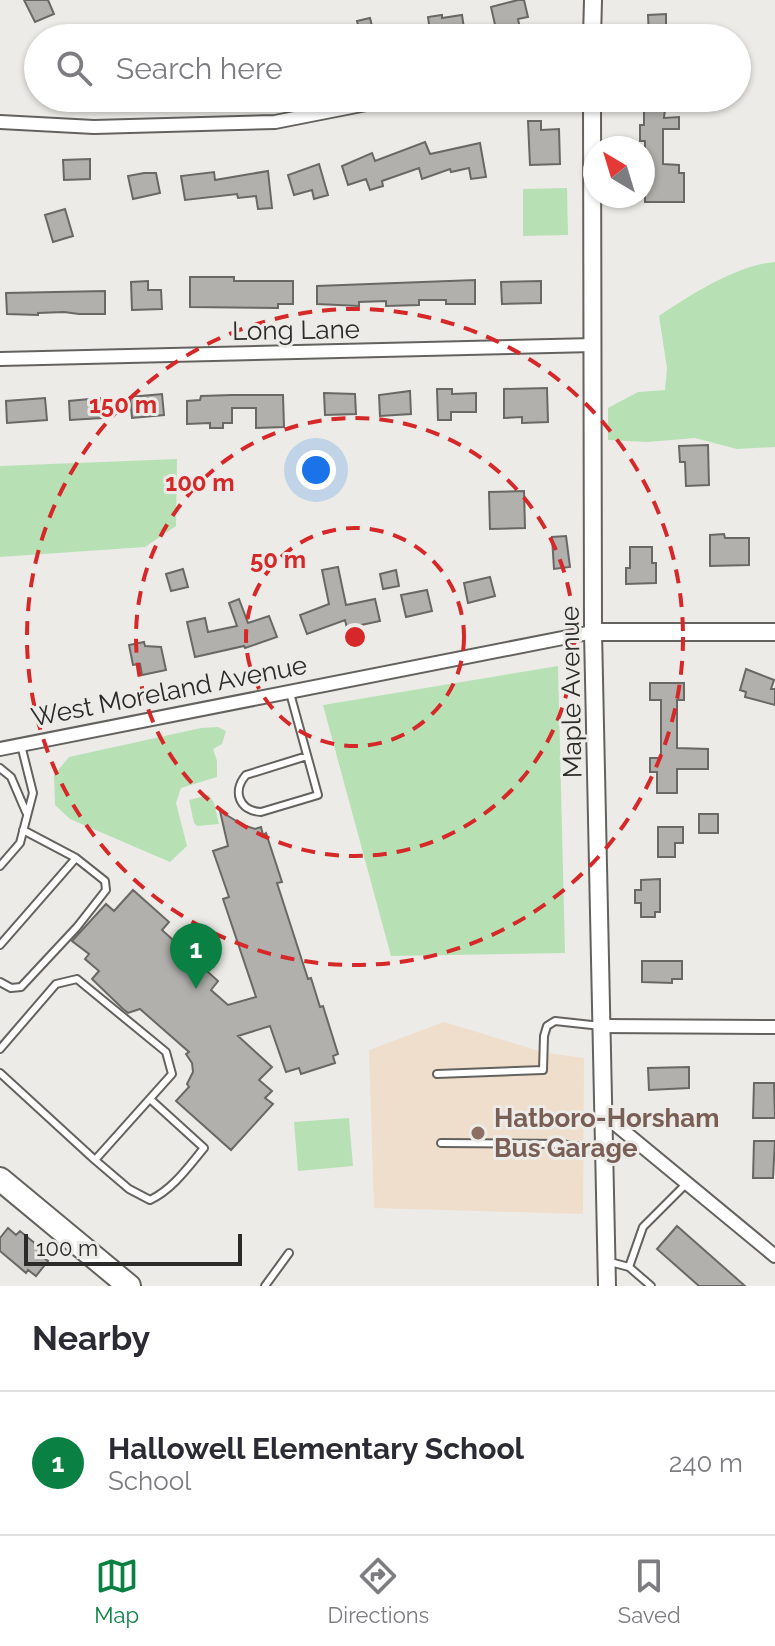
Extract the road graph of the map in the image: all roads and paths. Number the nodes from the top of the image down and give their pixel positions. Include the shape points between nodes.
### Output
1 (593, 0) edge
2 (592, 24) edge
3 (326, 112) edge
4 (592, 112) edge
5 (0, 122) edge
6 (594, 345) junction
7 (0, 359) edge
8 (593, 632) junction
9 (775, 632) edge
10 (290, 692) junction
11 (21, 745) junction
12 (0, 749) edge
13 (307, 756) junction
14 (0, 768) edge
15 (27, 813) junction
16 (23, 830) junction
17 (76, 858) junction
18 (0, 866) edge
19 (0, 945) edge
20 (0, 982) edge
21 (601, 1026) junction
22 (775, 1027) edge
23 (0, 1049) edge
24 (0, 1073) edge
25 (437, 1074) dead end
26 (150, 1099) junction
27 (603, 1114) junction
28 (441, 1143) dead end
29 (604, 1151) junction
30 (95, 1160) junction
31 (0, 1179) edge
32 (687, 1183) junction
33 (289, 1253) dead end
34 (775, 1256) edge
35 (606, 1261) junction
36 (629, 1267) junction
37 (129, 1286) edge
38 (265, 1286) edge
39 (607, 1286) edge
40 (651, 1286) edge

1 - 2 street
3 - 5 street via 275,122 94,127
4 - 6 street, Maple Avenue
6 - 7 street, Long Lane
6 - 8 street, Maple Avenue
8 - 9 street, West Moreland Avenue
8 - 10 street, West Moreland Avenue
8 - 21 street, Maple Avenue
10 - 11 street, West Moreland Avenue
10 - 13 lane
11 - 12 street, West Moreland Avenue
11 - 15 lane via 33,793
13 - 13 lane via 251,772 241,781 239,798 247,809 261,812 318,795
14 - 15 lane via 11,777
15 - 16 lane
16 - 17 lane
16 - 18 lane via 20,843
17 - 19 lane
17 - 20 lane via 105,881 106,890 21,987
21 - 22 street
21 - 25 lane via 555,1021 547,1026 543,1070
21 - 27 street, Maple Avenue
23 - 26 lane via 56,984 77,979 166,1052 172,1074
24 - 30 lane
26 - 30 lane
26 - 30 lane via 204,1148 177,1180 150,1200
27 - 29 street, Maple Avenue
27 - 32 street
28 - 29 lane via 561,1144
29 - 35 street, Maple Avenue
31 - 37 highway
32 - 34 street
32 - 36 lane via 643,1227
33 - 38 lane
35 - 36 lane
35 - 39 street, Maple Avenue
36 - 40 lane

